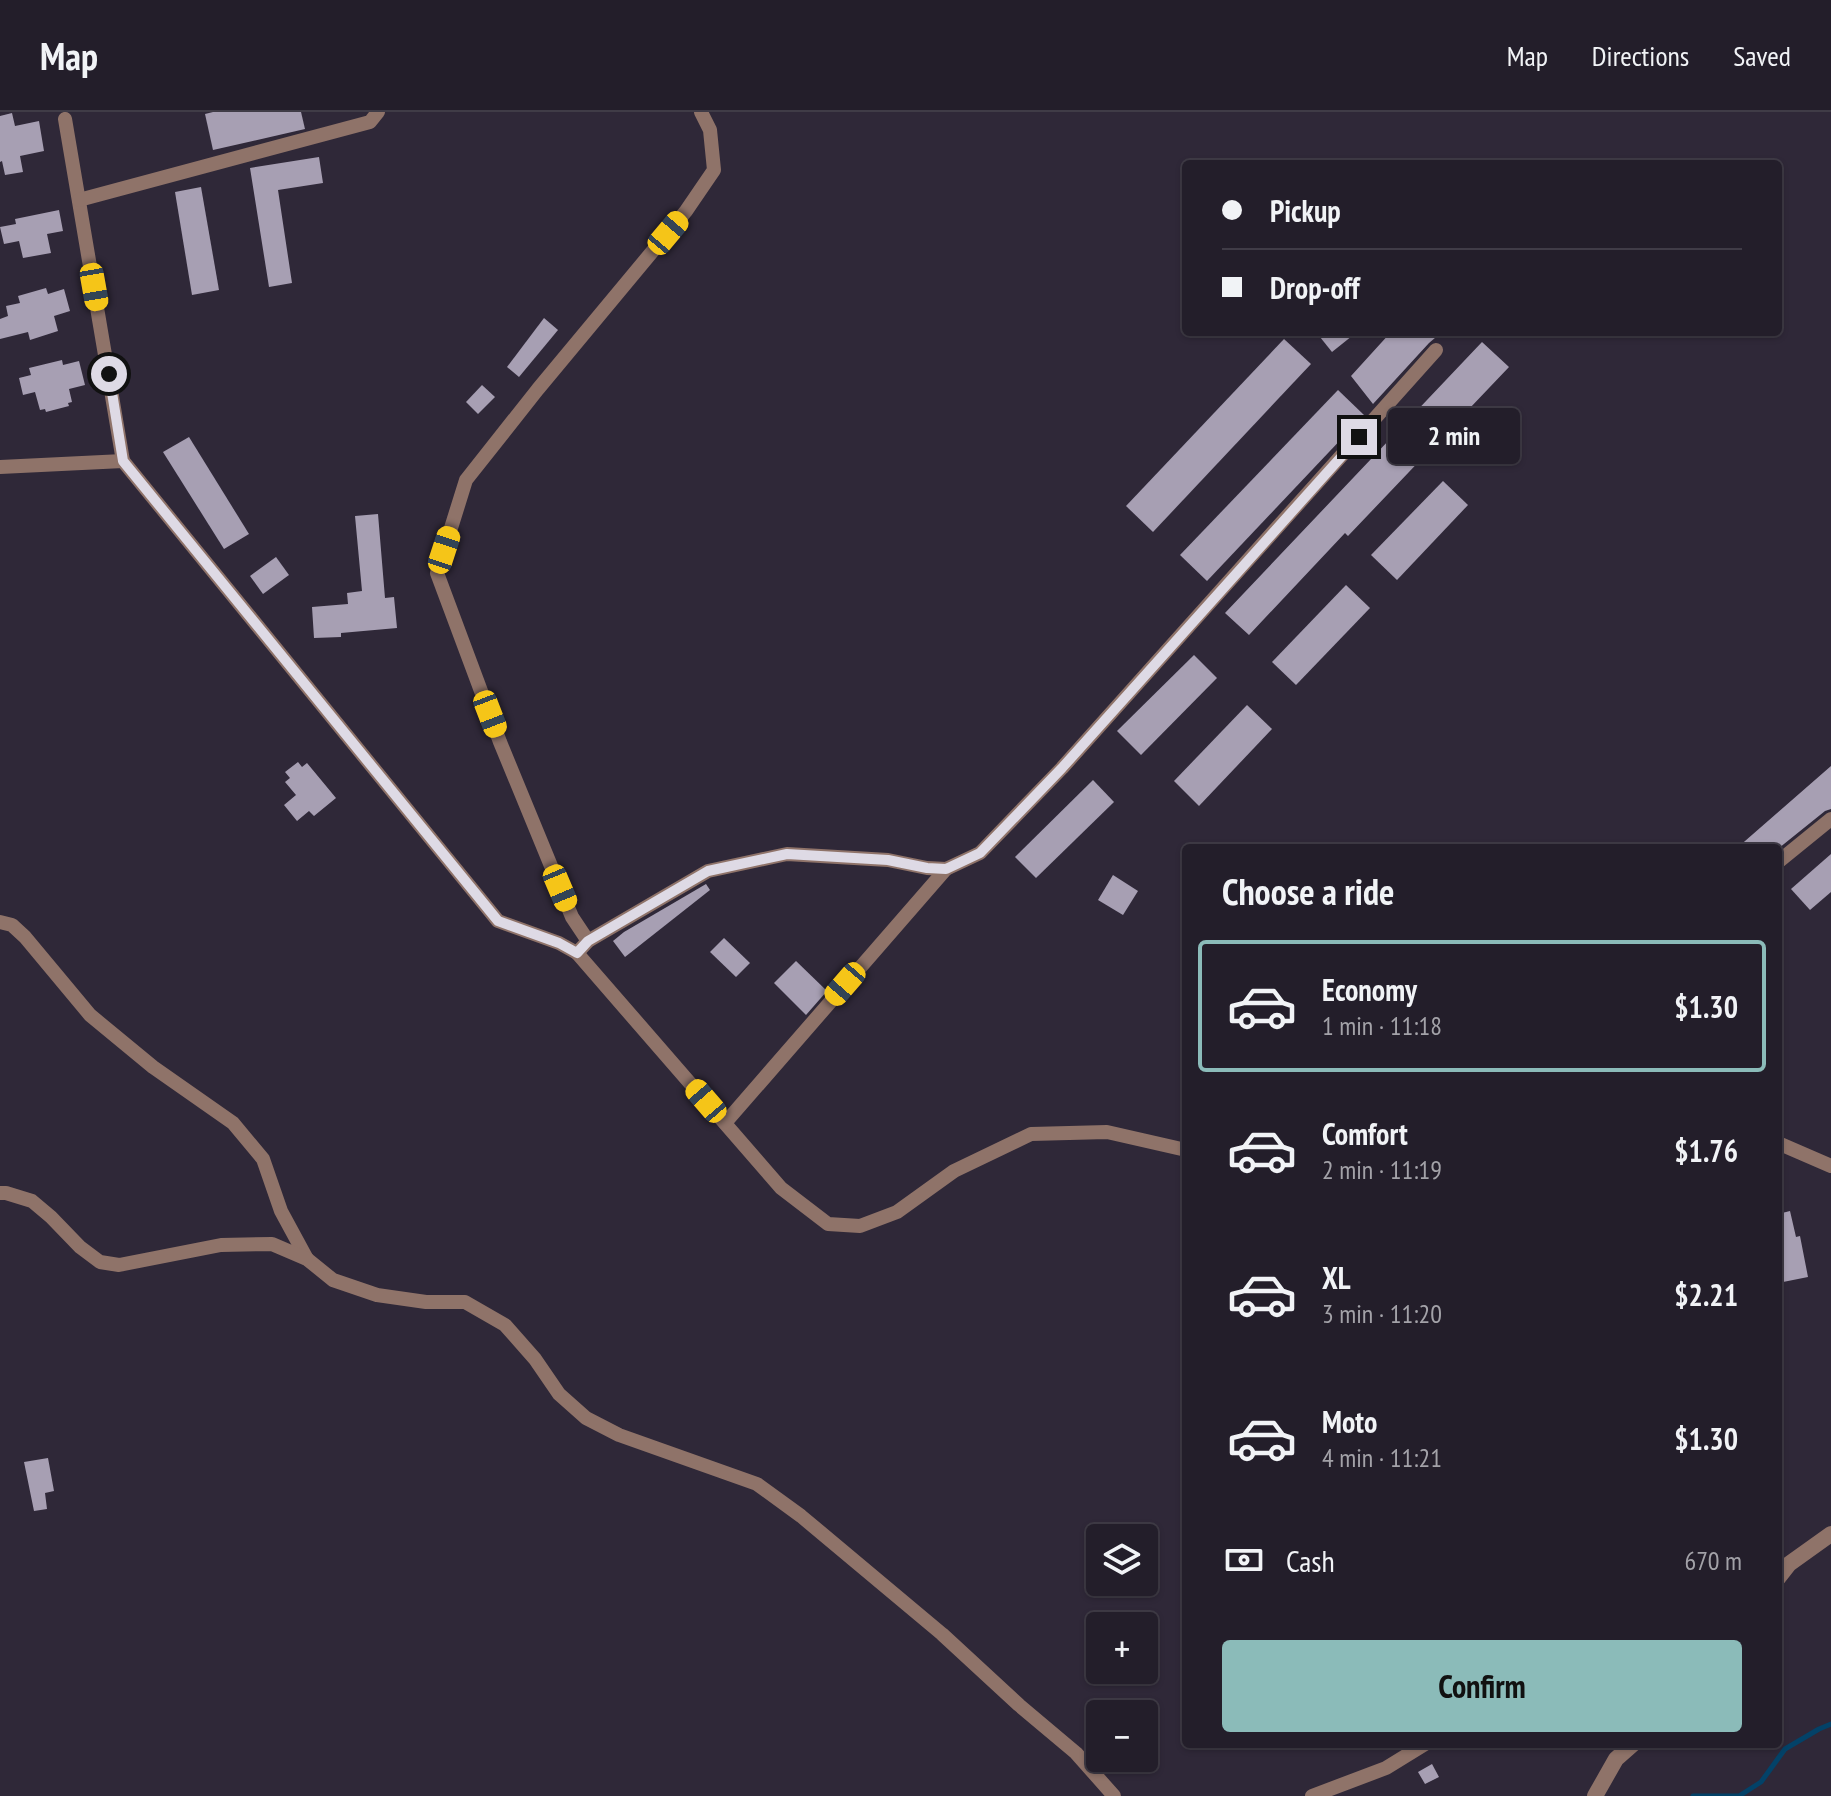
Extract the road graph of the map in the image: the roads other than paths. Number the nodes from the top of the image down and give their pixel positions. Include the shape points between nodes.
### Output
1 (378, 112) edge
2 (701, 112) edge
3 (65, 119) dead end
4 (79, 200) junction
5 (1436, 350) dead end
6 (123, 461) junction
7 (0, 467) edge
8 (1831, 819) edge
9 (1782, 859) edge
10 (946, 869) junction
11 (0, 922) edge
12 (588, 941) junction
13 (577, 953) junction
14 (725, 1123) junction
15 (1782, 1145) edge
16 (1182, 1149) edge
17 (1831, 1166) edge
18 (0, 1193) edge
19 (307, 1259) junction
20 (1831, 1534) edge
21 (1784, 1565) edge
22 (1418, 1748) edge
23 (1628, 1748) edge
24 (1598, 1789) edge
25 (1114, 1796) edge
26 (1312, 1796) edge

1 - 4 street via 370,122
2 - 12 street via 710,130 714,170 466,480 437,573 500,742 572,917
3 - 4 street
4 - 6 street
5 - 10 street via 1062,768 980,853
6 - 7 street
6 - 13 street via 498,921
8 - 9 street
10 - 12 street via 787,854 708,871
10 - 14 street
11 - 19 street via 25,937 90,1015 233,1123 263,1159 281,1211
12 - 13 street
13 - 14 street
14 - 16 street via 781,1188 828,1224 860,1226 897,1212 954,1171 1031,1134 1107,1132
15 - 17 street
18 - 19 street via 32,1201 100,1262 119,1265 221,1245 272,1244
19 - 25 street via 333,1280 377,1295 465,1302 505,1325 559,1394 586,1418 757,1484 942,1634 1076,1753
20 - 21 street
22 - 26 street via 1386,1768
23 - 24 street

